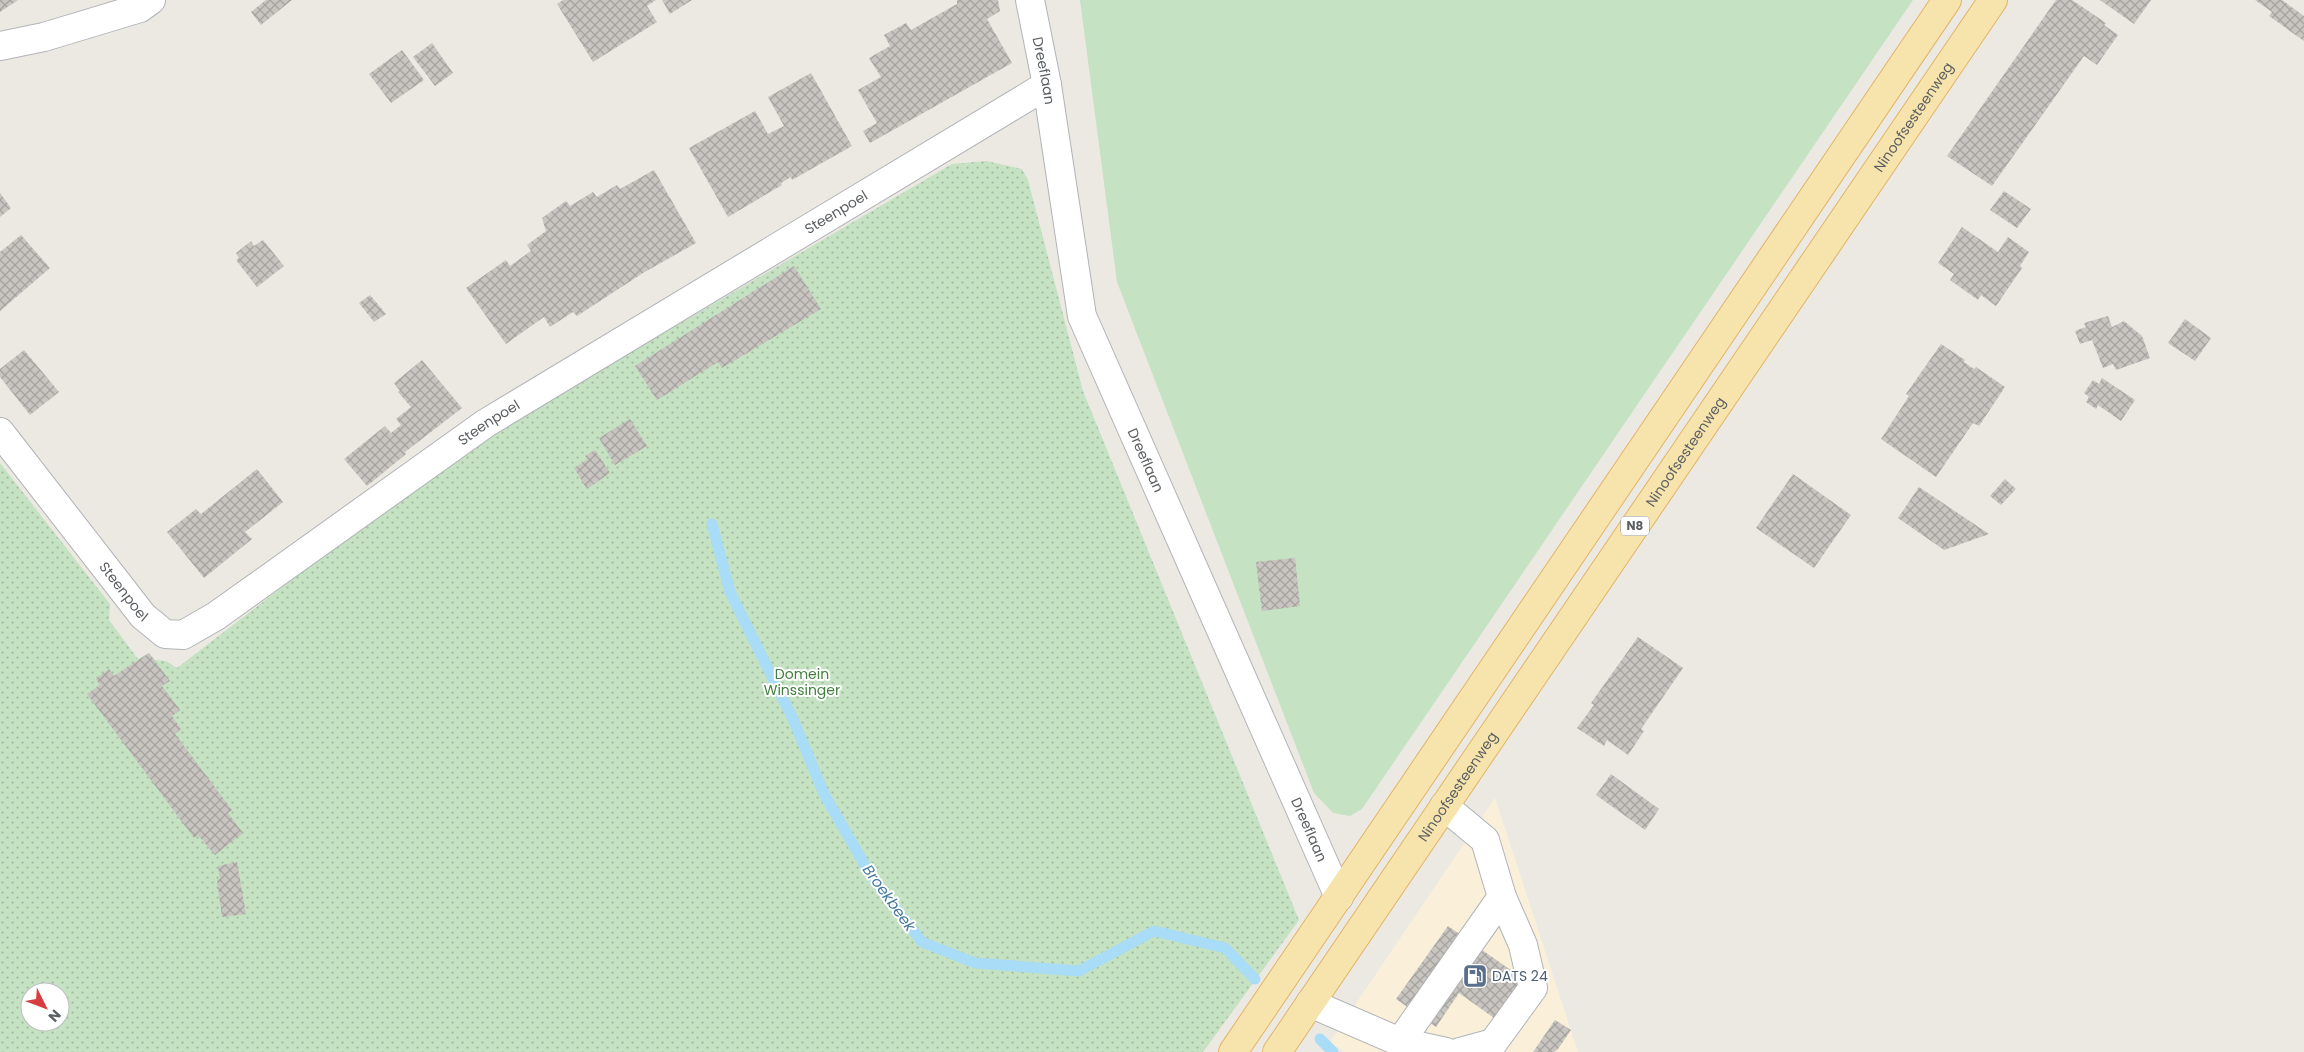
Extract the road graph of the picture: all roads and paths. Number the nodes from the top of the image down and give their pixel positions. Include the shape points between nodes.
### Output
1 (151, 0) edge
2 (1030, 0) edge
3 (1947, 0) edge
4 (1993, 0) edge
5 (0, 46) edge
6 (1047, 85) junction
7 (0, 432) edge
8 (1444, 806) junction
9 (1339, 897) junction
10 (1502, 897) junction
11 (1310, 1003) junction
12 (1400, 1042) junction
13 (1233, 1052) edge
14 (1277, 1052) edge
15 (1446, 1052) edge
16 (1460, 1052) edge

1 - 5 street via 140,8 44,37
2 - 6 street, Dreeflaan
3 - 9 main road, N8
4 - 8 main road, Ninoofsesteenweg / N8
6 - 7 street, Steenpoel via 486,423 216,616 183,636 165,634 143,616
6 - 9 street, Dreeflaan via 1082,316
8 - 10 street via 1484,840
8 - 11 main road, Ninoofsesteenweg / N8
9 - 13 main road, N8
10 - 12 street
10 - 16 street via 1523,945 1533,988 1493,1043
11 - 12 street
11 - 14 main road, Ninoofsesteenweg / N8
12 - 15 street

